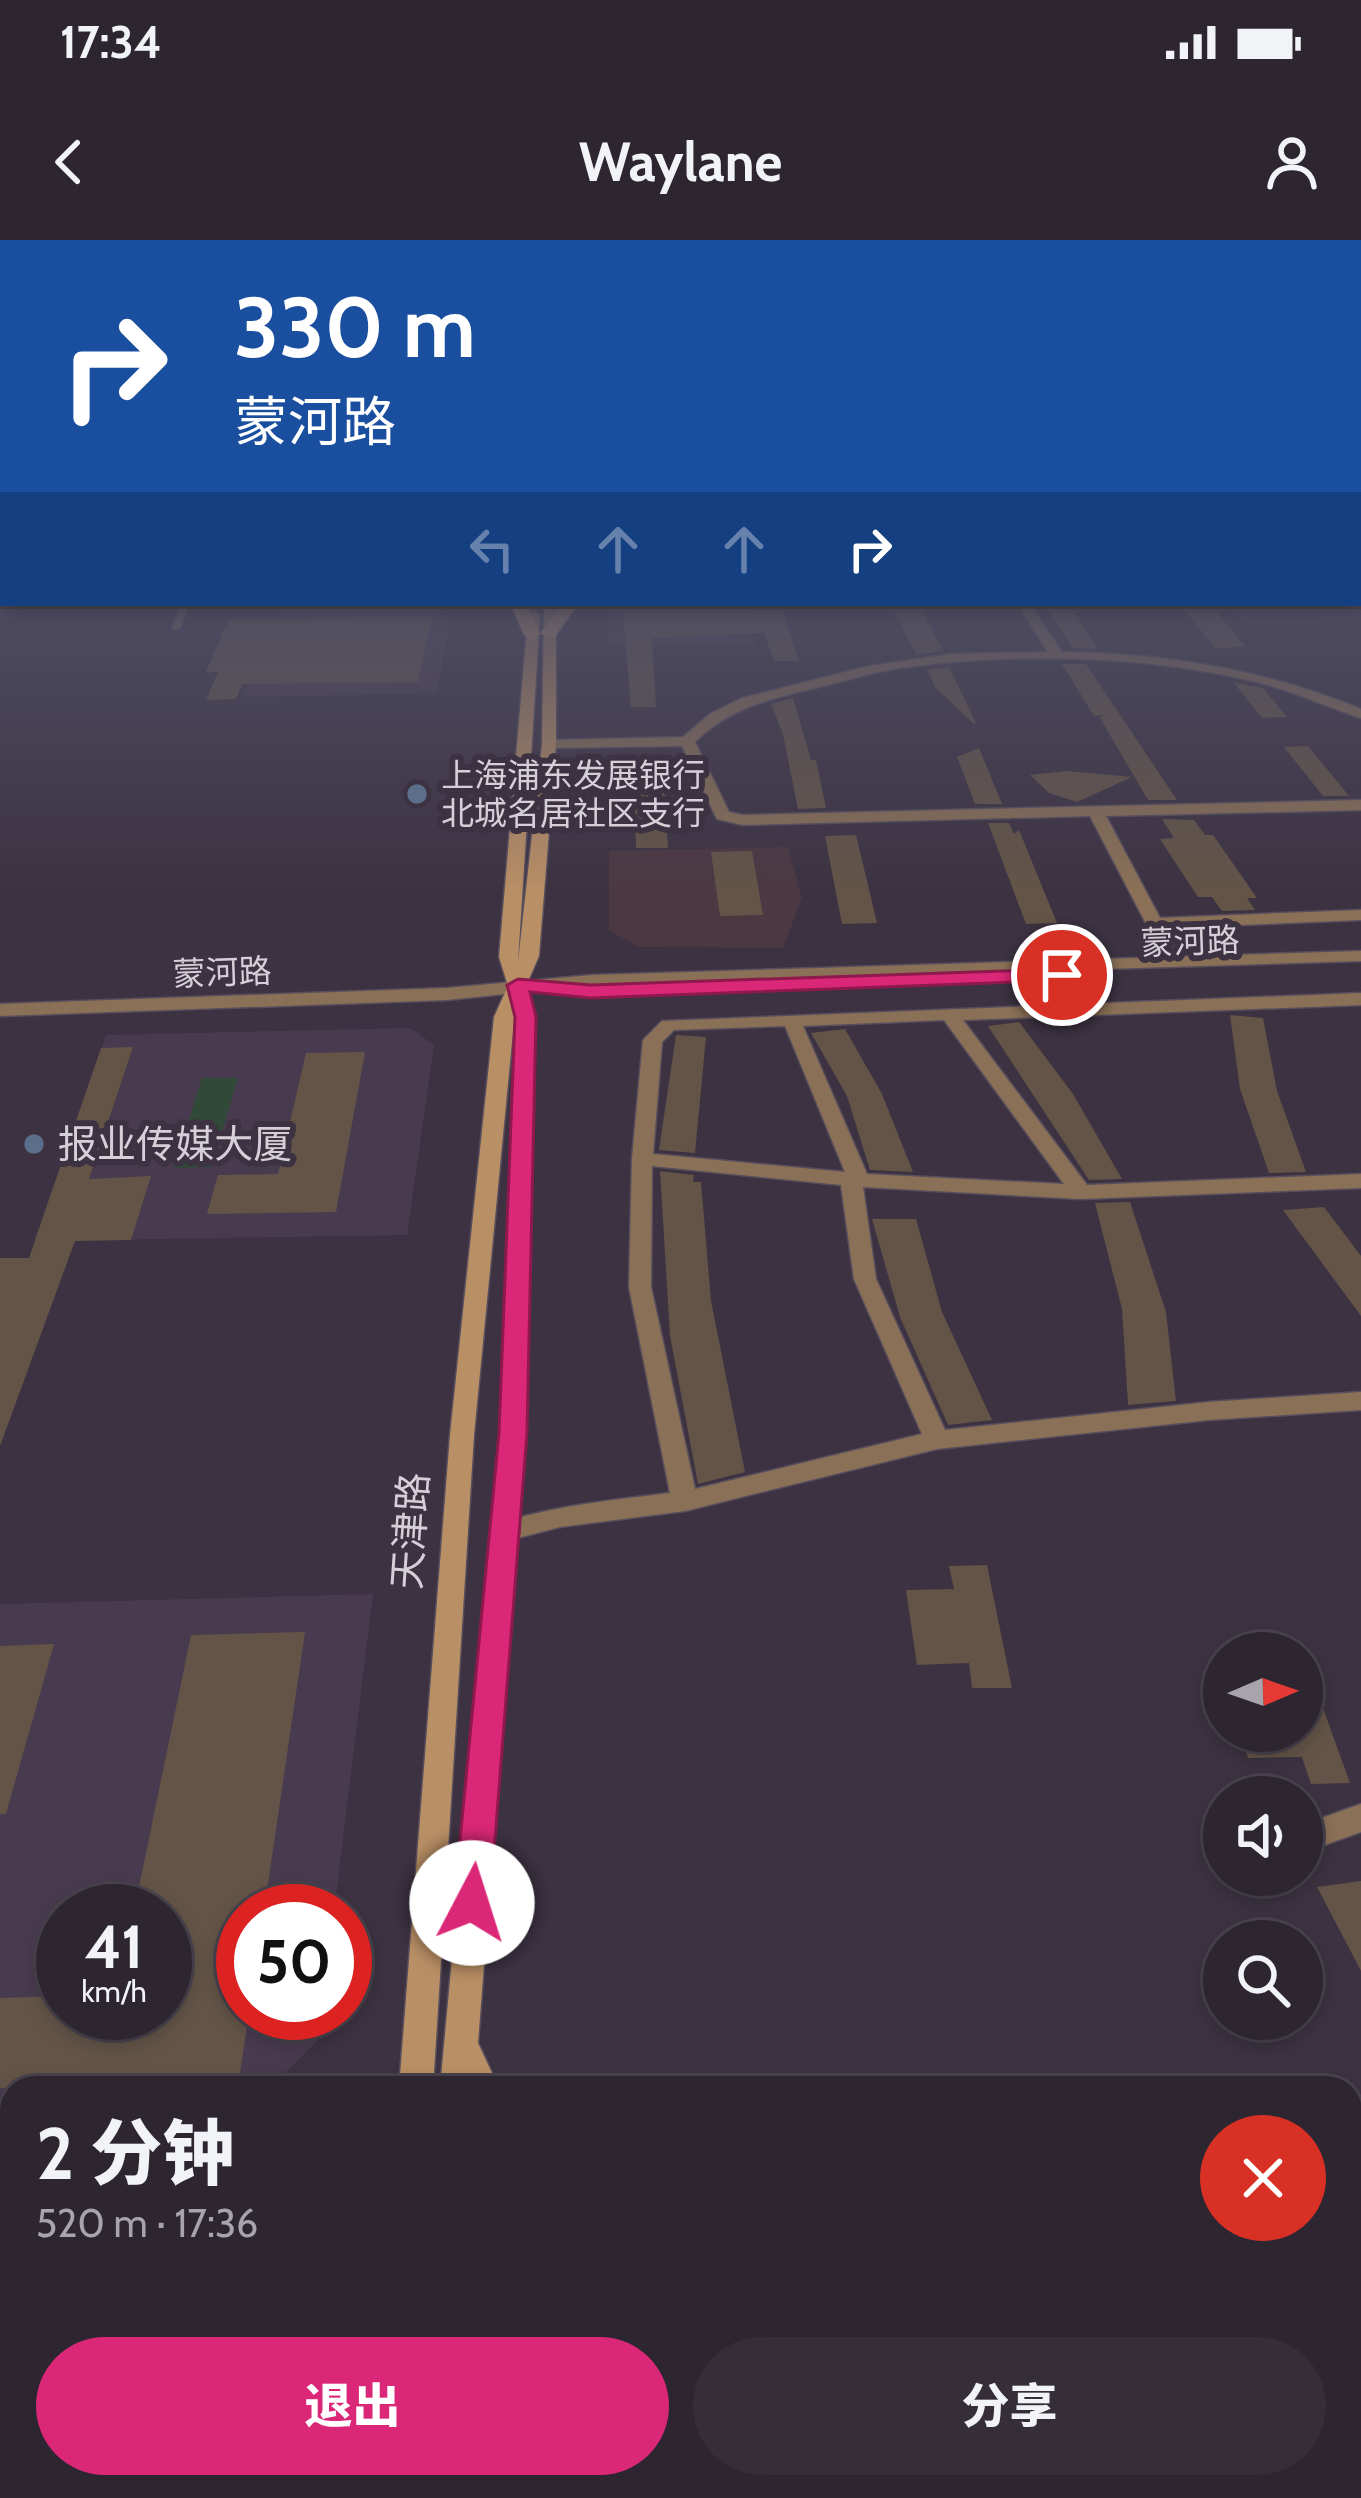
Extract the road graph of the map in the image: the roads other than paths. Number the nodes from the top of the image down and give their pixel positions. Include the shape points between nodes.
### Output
1 (535, 681) edge
2 (544, 681) edge
3 (822, 681) edge
4 (1259, 681) edge
5 (1361, 714) edge
6 (688, 741) junction
7 (549, 744) junction
8 (1361, 805) edge
9 (1097, 814) junction
10 (1361, 914) edge
11 (1155, 923) junction
12 (1361, 960) edge
13 (1174, 962) junction
14 (518, 985) junction
15 (0, 999) edge
16 (1358, 1003) edge
17 (0, 1010) edge
18 (949, 1014) junction
19 (791, 1019) junction
20 (642, 1159) junction
21 (855, 1180) junction
22 (1361, 1181) edge
23 (1081, 1192) junction
24 (1361, 1401) edge
25 (937, 1440) junction
26 (686, 1501) junction
27 (506, 1531) junction
28 (1361, 1818) edge
29 (1323, 1832) edge
30 (460, 2042) junction
31 (414, 2076) edge
32 (458, 2076) edge
33 (476, 2076) edge

1 - 14 main road, 天津路 via 508,957
2 - 7 main road, 天津路
3 - 6 street via 751,698 704,722
4 - 5 street via 1324,695
6 - 7 street
6 - 9 street via 723,816 743,820
7 - 14 main road, 天津路 via 530,956
8 - 9 street
9 - 11 street
10 - 11 street
11 - 13 street
12 - 13 street, 蒙河路
12 - 14 street, 蒙河路 via 591,992
13 - 14 street, 蒙河路
14 - 15 street, 蒙河路
14 - 17 street, 蒙河路
14 - 27 main road, 天津路 via 526,1017
14 - 31 main road, 天津路 via 503,1017 462,1435
16 - 18 street
18 - 19 street
18 - 23 street
19 - 20 street via 669,1024 653,1040
19 - 21 street
20 - 21 street
20 - 26 street via 640,1287
21 - 23 street
21 - 25 street via 865,1280
22 - 23 street
24 - 25 street
25 - 26 street
26 - 27 street
27 - 30 main road, 天津路
28 - 29 street
30 - 32 main road, 天津路
30 - 33 main road

